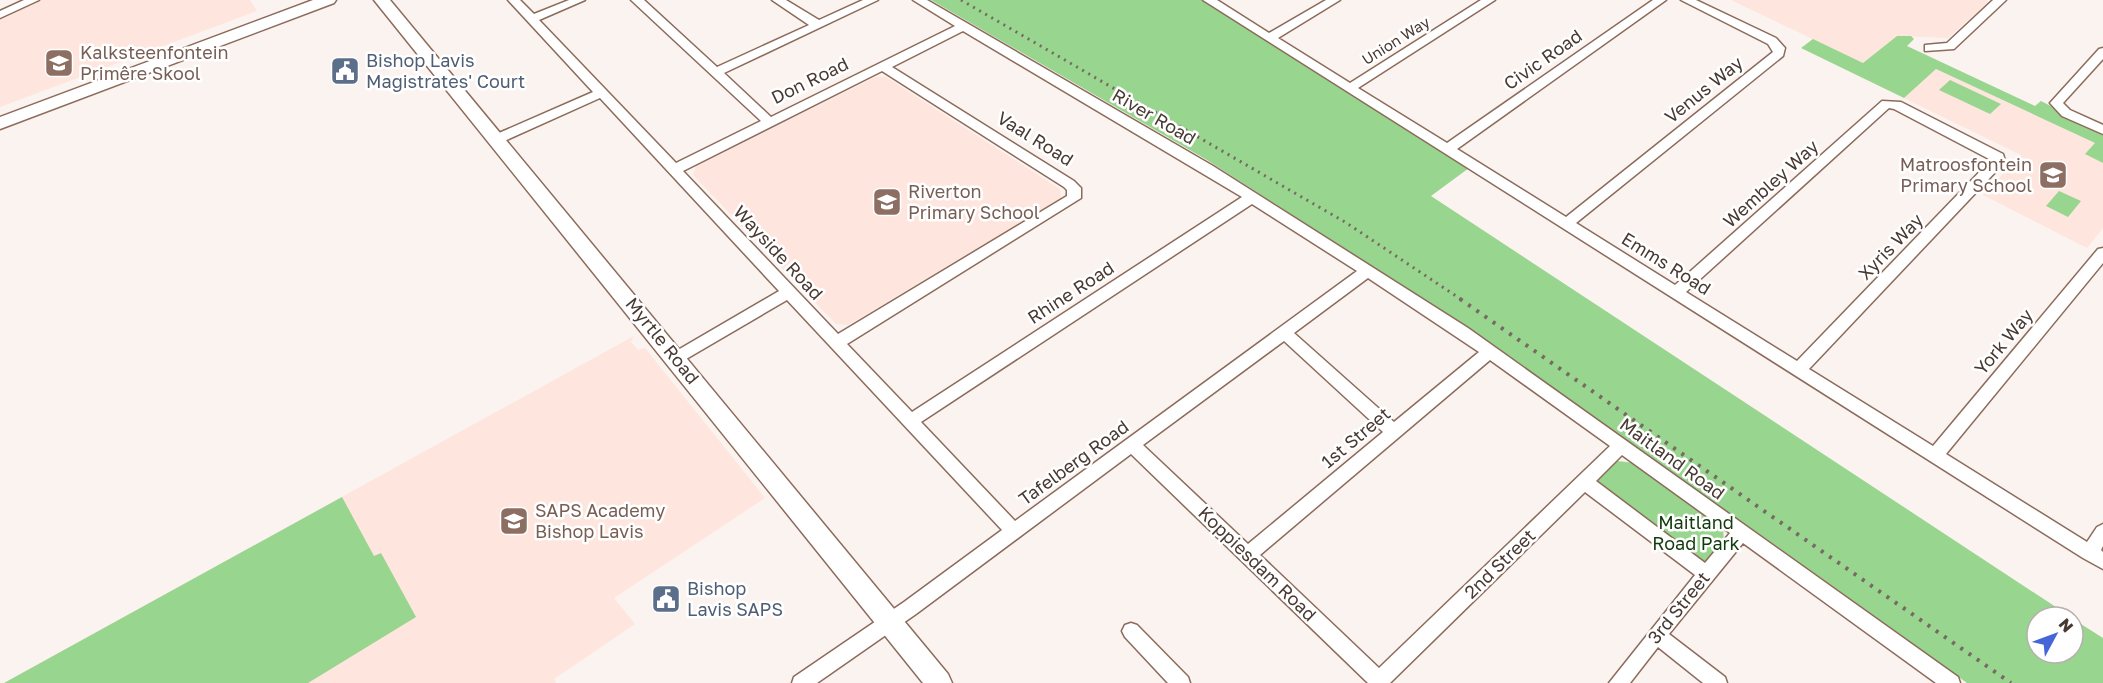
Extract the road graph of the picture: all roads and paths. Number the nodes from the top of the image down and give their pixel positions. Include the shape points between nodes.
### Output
1 (33, 0) edge
2 (328, 0) edge
3 (382, 0) edge
4 (514, 0) edge
5 (579, 0) edge
6 (637, 0) edge
7 (778, 0) edge
8 (872, 0) edge
9 (919, 0) edge
10 (1209, 0) edge
11 (1334, 0) edge
12 (1489, 0) edge
13 (1660, 0) edge
14 (1687, 0) edge
15 (2000, 0) edge
16 (0, 15) edge
17 (532, 20) junction
18 (818, 25) junction
19 (964, 26) junction
20 (1269, 38) junction
21 (1929, 48) dead end
22 (2103, 52) edge
23 (882, 66) junction
24 (714, 73) junction
25 (1350, 88) junction
26 (601, 93) junction
27 (1890, 103) joint
28 (769, 122) junction
29 (0, 123) edge
30 (2103, 130) edge
31 (497, 140) junction
32 (1447, 150) junction
33 (673, 170) junction
34 (1253, 197) junction
35 (1566, 224) junction
36 (2103, 253) edge
37 (1367, 271) junction
38 (789, 292) junction
39 (1676, 293) junction
40 (1284, 332) junction
41 (836, 343) junction
42 (1490, 351) junction
43 (676, 358) junction
44 (1798, 370) junction
45 (910, 421) junction
46 (1394, 432) junction
47 (1132, 444) junction
48 (1621, 446) junction
49 (1935, 456) junction
50 (1585, 482) junction
51 (1014, 531) junction
52 (1741, 532) junction
53 (2103, 532) edge
54 (1247, 555) junction
55 (2096, 557) edge
56 (1707, 574) junction
57 (888, 622) junction
58 (1131, 631) dead end
59 (1657, 635) junction
60 (1380, 682) edge
61 (801, 683) edge
62 (939, 683) edge
63 (1181, 683) edge
64 (1618, 683) edge
65 (1718, 683) edge
66 (1951, 683) edge

1 - 16 street
2 - 29 street
3 - 31 street, Myrtle Road
4 - 17 street, Wayside Road
5 - 17 street
6 - 24 street
7 - 18 street
8 - 18 street
9 - 19 street, River Road
10 - 20 street, Emms Road
11 - 20 street
12 - 25 street, Union Way
13 - 32 street, Civic Road
14 - 35 street, Venus Way via 1772,41 1779,53
15 - 21 street via 1950,46
17 - 26 street, Wayside Road
18 - 24 street
19 - 23 street, Don Road
19 - 34 street, River Road
20 - 25 street, Emms Road
22 - 30 street via 2056,100 2066,113
23 - 28 street, Don Road
23 - 41 street, Vaal Road via 1069,184 1075,193 1063,207
24 - 28 street
25 - 32 street, Emms Road
26 - 31 street
26 - 33 street, Wayside Road
27 - 39 street, Wembley Way
27 - 44 street, Xyris Way via 1990,150 1999,159
28 - 33 street, Don Road
31 - 43 street, Myrtle Road
32 - 35 street, Emms Road
33 - 38 street, Wayside Road
34 - 37 street, River Road
34 - 45 street, Rhine Road
35 - 39 street, Emms Road
36 - 49 street, York Way
37 - 40 street, Tafelberg Road
37 - 42 street, Maitland Road
38 - 41 street, Wayside Road
38 - 43 street
39 - 44 street, Emms Road
40 - 46 street
40 - 47 street, Tafelberg Road
41 - 45 street, Wayside Road
42 - 46 street, 1st Street
42 - 48 street, Maitland Road
43 - 57 street, Myrtle Road
44 - 49 street, Emms Road
45 - 51 street, Wayside Road
46 - 54 street, 1st Street
47 - 51 street, Tafelberg Road
47 - 54 street, Koppiesdam Road
48 - 50 street, 2nd Street
48 - 52 street, Maitland Road
49 - 55 street, Emms Road
50 - 56 street
50 - 60 street, 2nd Street
51 - 57 street, Tafelberg Road
52 - 56 street, 3rd Street
52 - 66 street, Maitland Road
53 - 55 street
54 - 60 street, Koppiesdam Road
56 - 59 street, 3rd Street
57 - 61 street, Tafelberg Road
57 - 62 street, Myrtle Road
58 - 63 street
59 - 64 street, 3rd Street
59 - 65 street

